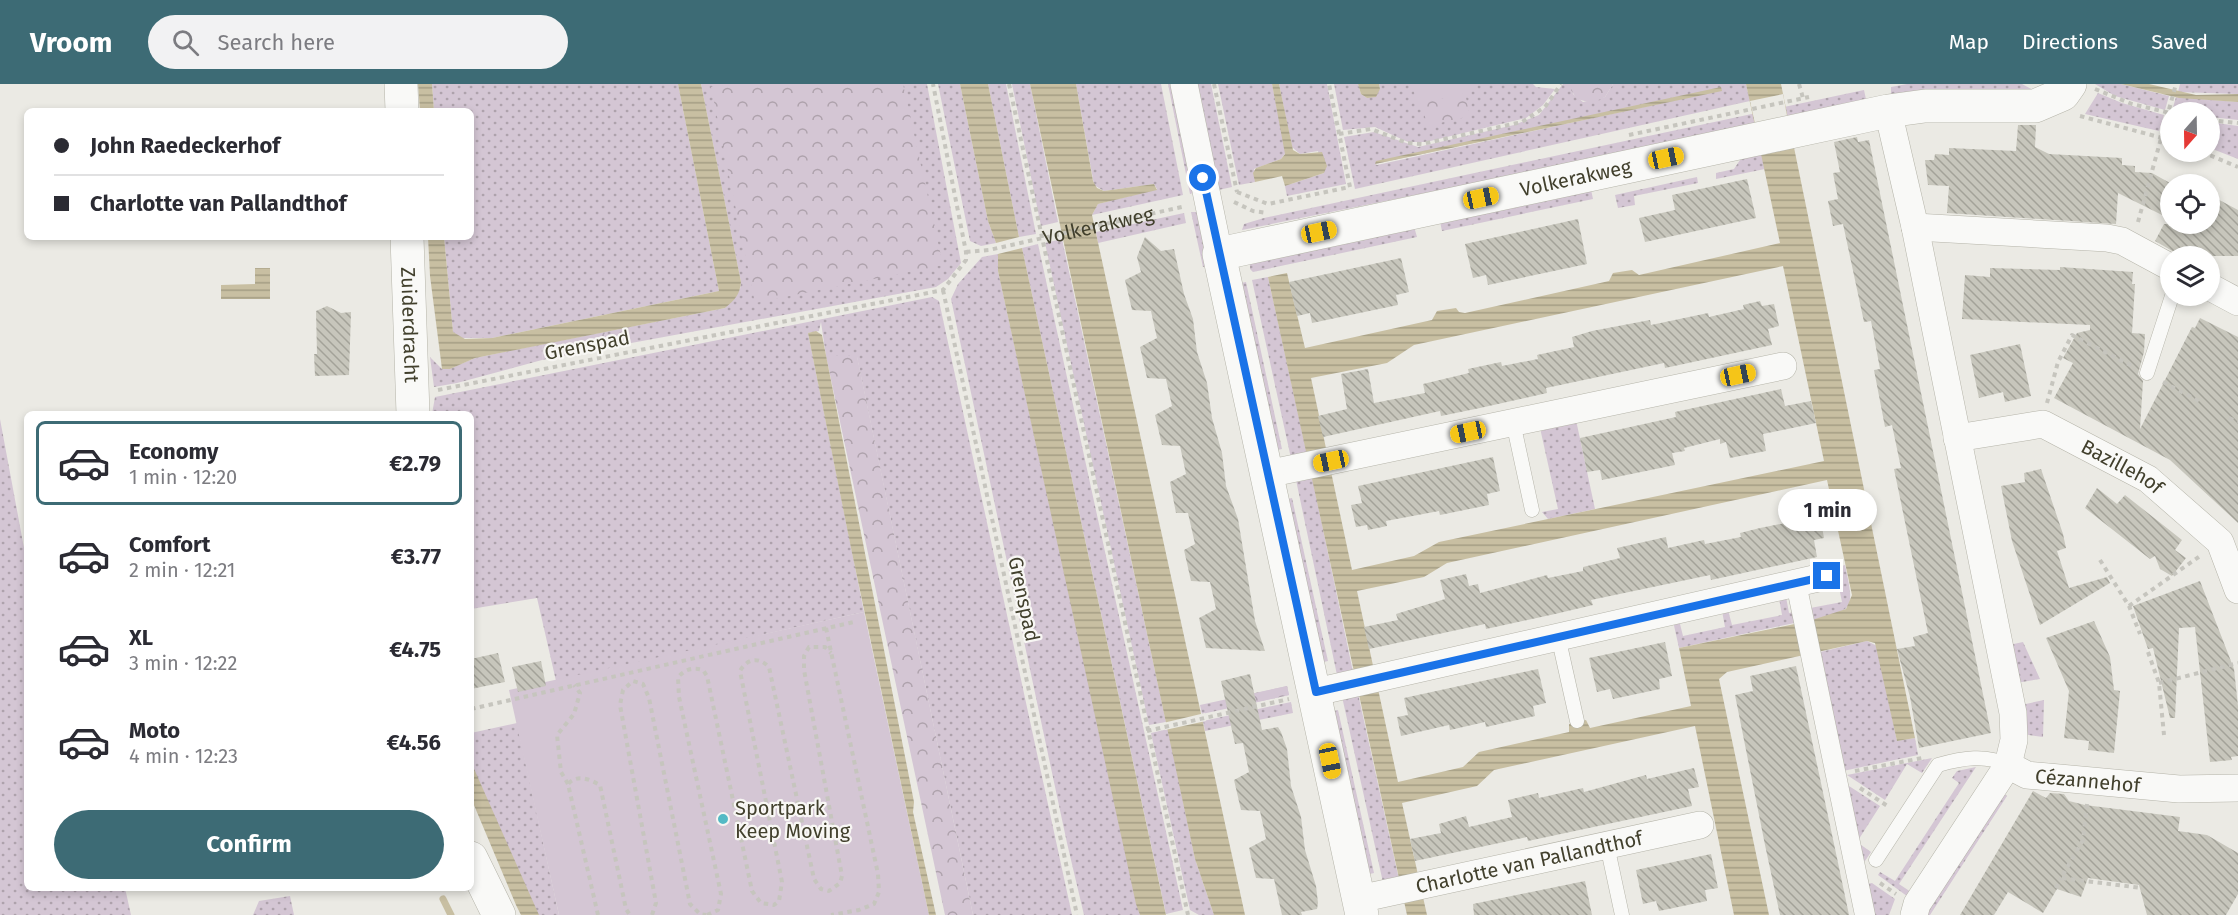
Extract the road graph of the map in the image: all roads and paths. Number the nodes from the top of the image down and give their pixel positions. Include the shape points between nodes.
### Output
1 (401, 84) edge
2 (933, 84) edge
3 (1010, 84) edge
4 (1184, 84) edge
5 (1214, 84) edge
6 (1329, 84) edge
7 (1561, 84) edge
8 (1799, 84) edge
9 (2176, 84) edge
10 (2066, 89) edge
11 (2171, 102) edge
12 (402, 108) edge
13 (1888, 111) junction
14 (2160, 111) edge
15 (1788, 117) junction
16 (2220, 121) edge
17 (1754, 123) junction
18 (2238, 123) edge
19 (1339, 134) junction
20 (1626, 136) dead end
21 (2160, 136) edge
22 (2160, 144) edge
23 (2220, 159) edge
24 (2238, 166) edge
25 (1218, 201) junction
26 (1275, 211) dead end
27 (1915, 227) junction
28 (1041, 239) junction
29 (407, 240) edge
30 (2131, 245) junction
31 (966, 252) junction
32 (1219, 254) junction
33 (2160, 261) edge
34 (943, 290) junction
35 (2220, 292) edge
36 (2238, 302) edge
37 (2169, 306) edge
38 (1783, 366) dead end
39 (2147, 373) junction
40 (2199, 401) dead end
41 (413, 404) edge
42 (2229, 418) dead end
43 (1513, 422) junction
44 (2238, 423) edge
45 (2043, 424) junction
46 (1957, 438) junction
47 (1282, 471) junction
48 (1532, 510) dead end
49 (2220, 542) junction
50 (2100, 560) dead end
51 (1827, 576) dead end
52 (1796, 583) junction
53 (2238, 590) edge
54 (2129, 606) junction
55 (854, 622) dead end
56 (826, 628) junction
57 (2140, 634) dead end
58 (1558, 636) junction
59 (2148, 652) dead end
60 (831, 653) junction
61 (2238, 663) edge
62 (2159, 683) junction
63 (574, 685) junction
64 (1329, 688) junction
65 (474, 708) edge
66 (1577, 721) dead end
67 (1147, 730) junction
68 (2164, 735) dead end
69 (2008, 765) junction
70 (2090, 780) junction
71 (567, 784) junction
72 (1858, 787) dead end
73 (2238, 788) edge
74 (1904, 817) junction
75 (1700, 825) dead end
76 (1607, 845) junction
77 (1876, 860) dead end
78 (474, 864) edge
79 (1855, 866) junction
80 (2061, 878) junction
81 (2056, 888) dead end
82 (2142, 888) dead end
83 (1370, 902) edge
84 (1915, 911) edge
85 (499, 915) edge
86 (598, 915) edge
87 (630, 915) edge
88 (652, 915) edge
89 (707, 915) edge
90 (831, 915) edge
91 (1077, 915) edge
92 (1188, 915) edge
93 (1622, 915) edge
94 (1865, 915) edge

1 - 12 street
2 - 31 path
3 - 28 path
4 - 25 street
5 - 19 path via 1237,192 1252,200 1268,204 1350,187
6 - 19 path
7 - 19 path via 1534,116 1522,122 1414,145 1371,129
8 - 15 path, Volkerakweg via 1803,98
9 - 11 path
10 - 13 street, Volkerakweg via 2035,106 1925,106
10 - 14 path via 2077,103 2093,88
10 - 21 path via 2080,116
13 - 15 street, Volkerakweg
13 - 27 street
15 - 17 street, Volkerakweg
15 - 17 path, Volkerakweg
16 - 18 path
17 - 20 path, Volkerakweg
17 - 32 street, Volkerakweg
22 - 30 path
23 - 24 path
25 - 26 path via 1264,213
25 - 28 path, Volkerakweg
25 - 32 street
27 - 30 street via 2107,238
27 - 46 street
28 - 31 path, Volkerakweg
28 - 67 path
29 - 41 street, Zuiderdracht
30 - 33 street
31 - 34 path via 966,260
32 - 47 street
34 - 41 path, Grenspad
34 - 91 path, Grenspad
35 - 36 street
37 - 39 lane
38 - 43 street
39 - 40 path
39 - 45 path via 2072,335 2058,362
42 - 44 path
43 - 47 street
43 - 48 lane
45 - 46 street
45 - 49 street, Bazillehof via 2156,484
46 - 69 street via 2013,713 2014,740
47 - 64 street
49 - 53 street, Bazillehof
49 - 54 path
50 - 54 path
51 - 52 street
52 - 58 street
52 - 79 street
54 - 57 path
55 - 56 path
56 - 60 path
56 - 63 path
58 - 64 street
58 - 66 lane
59 - 62 path
60 - 89 path via 825,647 809,646 804,656 842,867 840,883 829,891 821,889 814,879 769,667 753,659 745,662 740,671 782,882 779,901 774,905 761,903 752,891 707,676 703,670 689,668 678,677 721,894 718,910
60 - 90 path via 879,892 874,904
61 - 62 path
62 - 68 path
63 - 65 path
63 - 71 path via 580,693 574,714 558,735 561,771
64 - 67 path
64 - 83 street
67 - 92 path
69 - 70 street, Cézannehof via 2028,775
69 - 74 lane via 1983,758 1938,765
69 - 84 street, Cézannehof
70 - 73 street, Cézannehof via 2179,789
70 - 80 path via 2083,840
71 - 86 path
71 - 87 path via 582,778 600,785
72 - 74 path
74 - 77 lane
75 - 76 street, Charlotte van Pallandthof
76 - 83 street, Charlotte van Pallandthof via 1423,885
76 - 93 lane
78 - 85 street
79 - 84 path
79 - 94 street
80 - 81 path
80 - 82 path
88 - 89 path via 656,903 620,705 623,690 633,681 643,684 649,698 690,904

